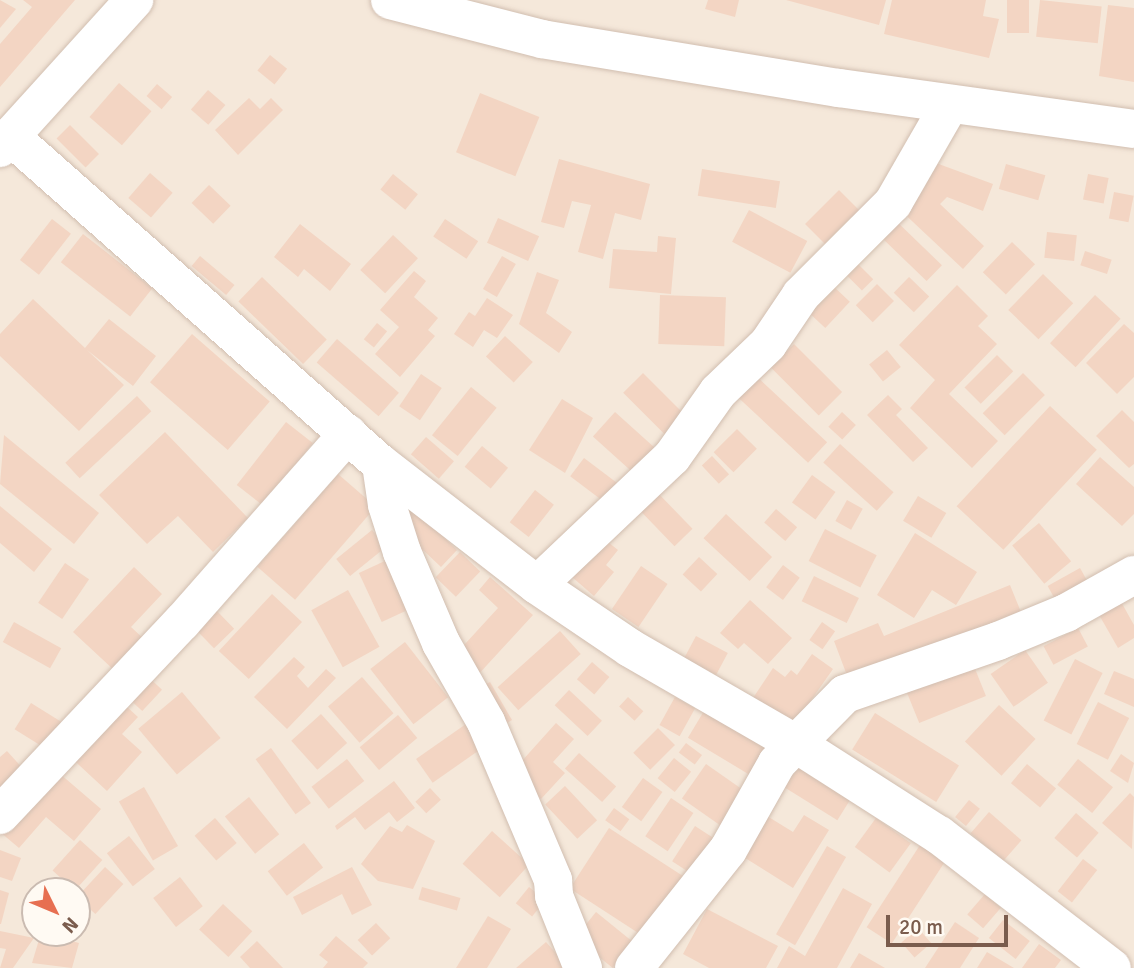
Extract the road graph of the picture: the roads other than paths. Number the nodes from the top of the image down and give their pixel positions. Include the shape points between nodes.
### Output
1 (134, 0) edge
2 (390, 0) edge
3 (950, 104) junction
4 (1134, 129) edge
5 (5, 142) edge
6 (348, 434) junction
7 (382, 464) junction
8 (1134, 575) edge
9 (537, 585) junction
10 (798, 745) junction
11 (0, 815) edge
12 (583, 968) edge
13 (634, 968) edge
14 (1112, 968) edge

1 - 5 street
2 - 3 street via 542,39
3 - 4 street
3 - 9 street via 893,203 801,295 768,344 718,392 672,457
5 - 6 street
6 - 7 street
6 - 11 street via 182,622
7 - 9 street
7 - 12 street via 387,505 402,552 440,643 486,722 502,769 553,880 568,936
8 - 10 street via 1066,613 845,694
9 - 10 street via 630,648
10 - 13 street via 777,764 727,850
10 - 14 street via 939,835

